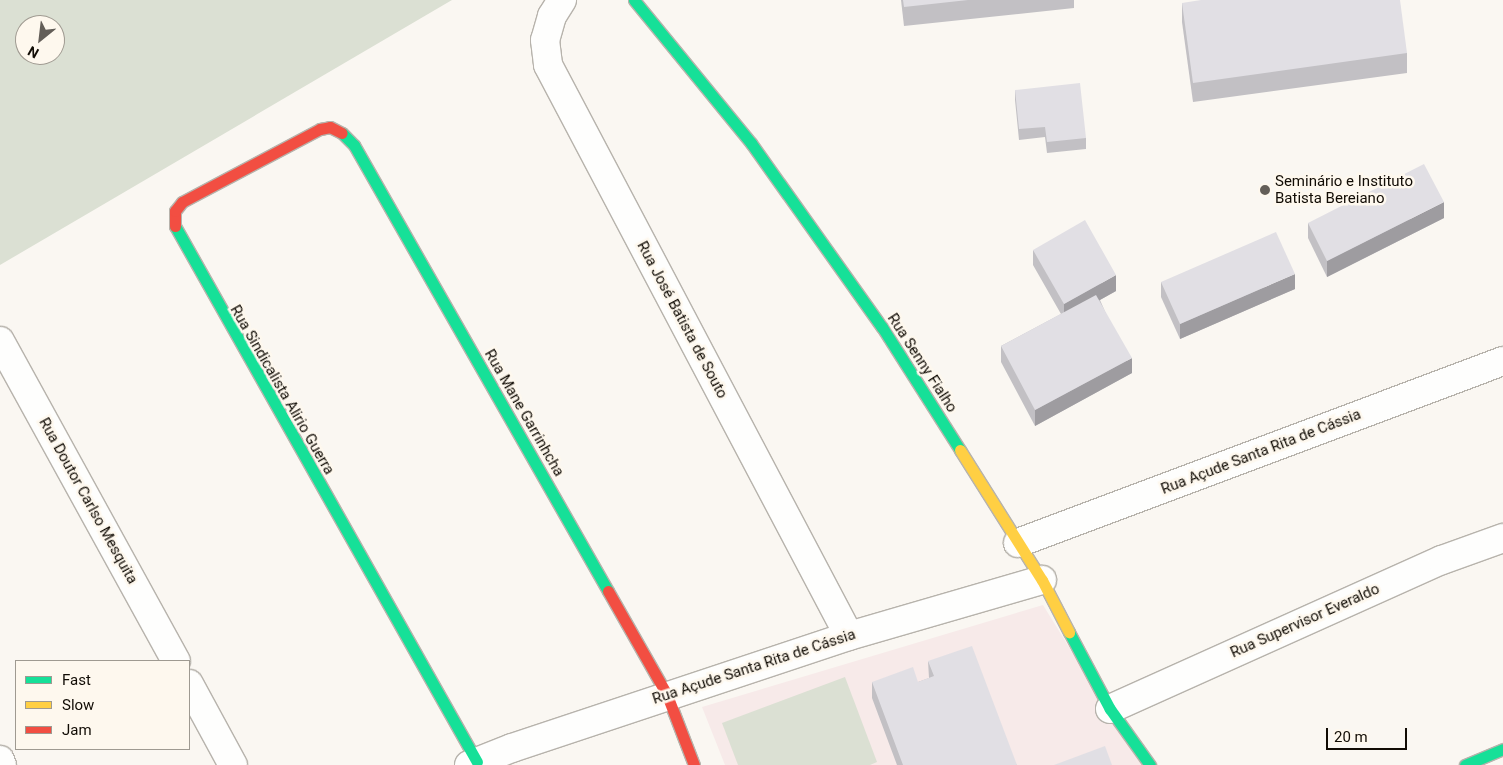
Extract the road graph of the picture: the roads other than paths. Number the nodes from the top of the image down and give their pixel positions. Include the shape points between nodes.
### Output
1 (562, 0) edge
2 (634, 0) edge
3 (354, 145) joint
4 (0, 341) edge
5 (1503, 361) edge
6 (1503, 538) edge
7 (1018, 543) junction
8 (1042, 580) junction
9 (849, 636) junction
10 (175, 660) edge
11 (190, 686) edge
12 (667, 695) junction
13 (1110, 710) junction
14 (1503, 749) edge
15 (515, 756) edge
16 (0, 760) edge
17 (473, 764) edge
18 (2, 765) edge
19 (233, 765) edge
20 (694, 765) edge
21 (1150, 765) edge
22 (1465, 765) edge

1 - 9 street, Rua José Batista de Souto via 552,16 545,40 548,65
2 - 7 street, Rua Senny Fialho via 751,143 882,327
3 - 12 street, Rua Mane Garrinhcha
3 - 17 street, Rua Sindicalista Alirio Guerra via 344,134 330,127 320,129 182,202 175,212 175,228
4 - 10 street, Rua Doutor Carlso Mesquita
5 - 7 street, Rua Açude Santa Rita de Cássia
6 - 13 street, Rua Supervisor Everaldo via 1442,560
7 - 8 street, Rua Senny Fialho
8 - 9 street, Rua Açude Santa Rita de Cássia
8 - 13 street, Rua Senny Fialho
9 - 12 street, Rua Açude Santa Rita de Cássia
11 - 19 street
12 - 15 street, Rua Açude Santa Rita de Cássia
12 - 20 street, Rua Mane Garrinhcha
13 - 21 street, Rua Senny Fialho
14 - 22 street
15 - 17 street, Rua Açude Santa Rita de Cássia
16 - 18 street

